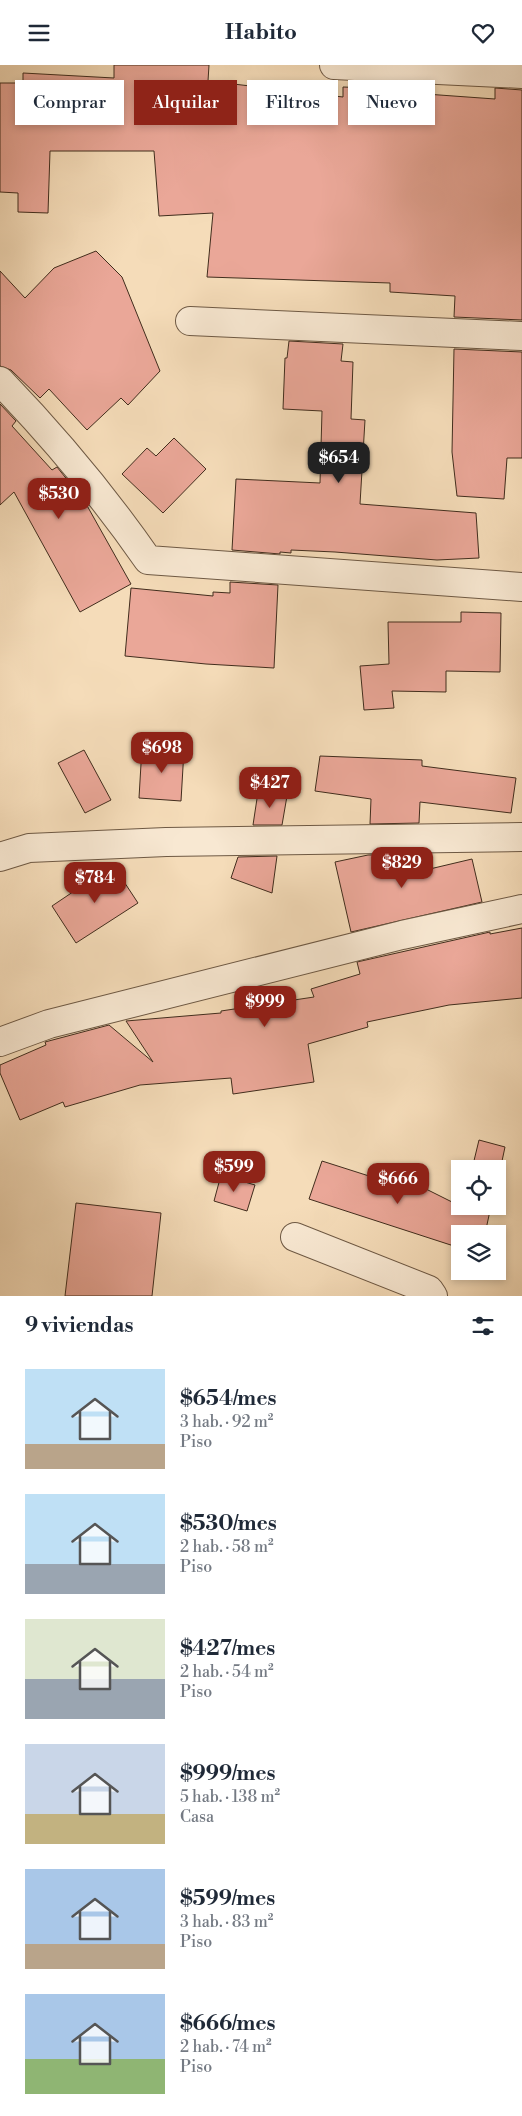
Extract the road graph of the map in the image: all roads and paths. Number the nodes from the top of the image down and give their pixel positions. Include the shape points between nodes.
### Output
1 (334, 65) edge
2 (522, 74) edge
3 (190, 321) dead end
4 (522, 336) edge
5 (0, 381) edge
6 (522, 587) edge
7 (522, 837) edge
8 (0, 857) edge
9 (522, 909) edge
10 (0, 1042) edge
11 (295, 1237) dead end
12 (432, 1296) edge

1 - 2 street
3 - 4 street
5 - 6 street via 128,531 148,560
7 - 8 street via 166,842 29,848
9 - 10 street via 402,935 49,1023
11 - 12 street via 429,1290

